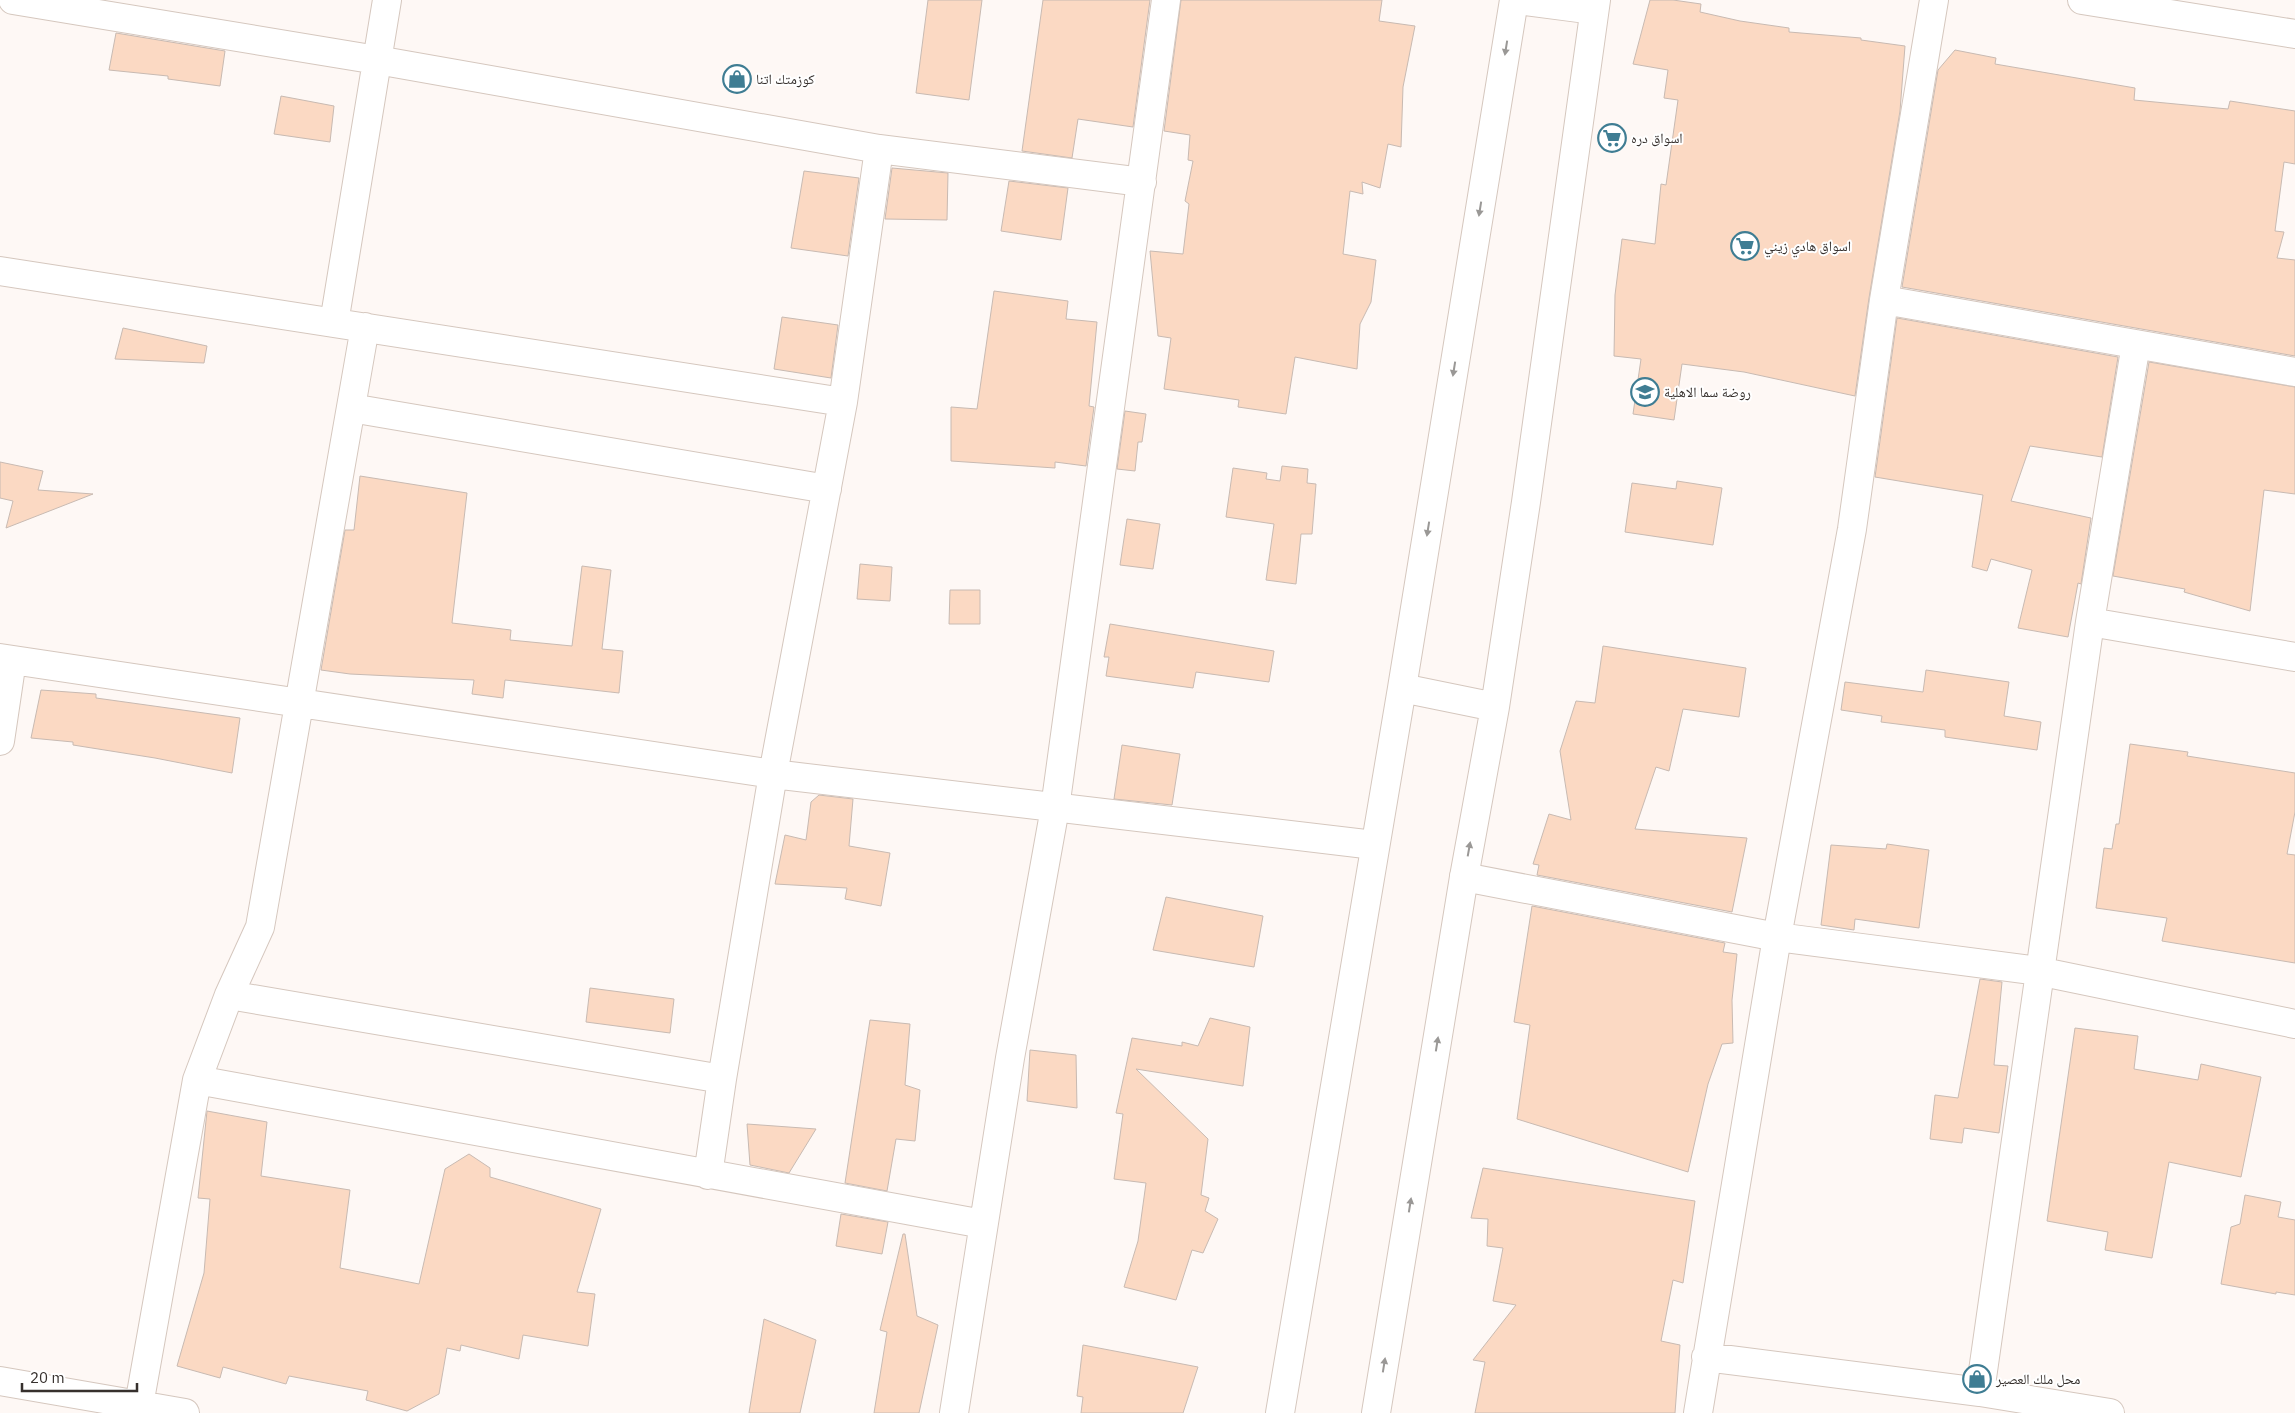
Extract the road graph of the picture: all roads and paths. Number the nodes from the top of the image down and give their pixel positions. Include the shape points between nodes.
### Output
1 (13, 0) edge
2 (387, 0) edge
3 (1166, 0) edge
4 (1516, 0) edge
5 (1934, 0) edge
6 (2082, 0) edge
7 (1595, 5) edge
8 (2295, 34) edge
9 (377, 60) junction
10 (879, 149) junction
11 (1142, 182) junction
12 (0, 271) edge
13 (1884, 300) junction
14 (334, 323) junction
15 (365, 327) junction
16 (2136, 344) junction
17 (2295, 372) edge
18 (843, 402) junction
19 (351, 408) junction
20 (826, 489) junction
21 (2090, 622) junction
22 (2295, 657) edge
23 (6, 659) edge
24 (1402, 688) junction
25 (300, 702) junction
26 (1496, 707) junction
27 (0, 741) edge
28 (773, 774) junction
29 (1055, 808) junction
30 (1374, 844) junction
31 (1464, 877) junction
32 (1777, 937) junction
33 (2038, 971) junction
34 (229, 995) junction
35 (2295, 1024) edge
36 (722, 1079) junction
37 (197, 1080) junction
38 (708, 1175) junction
39 (983, 1224) junction
40 (1706, 1357) junction
41 (0, 1381) edge
42 (1980, 1392) junction
43 (139, 1405) junction
44 (186, 1413) edge
45 (954, 1413) edge
46 (1280, 1413) edge
47 (1376, 1413) edge
48 (1698, 1413) edge
49 (2110, 1413) edge

1 - 9 street
2 - 9 street
3 - 11 street
4 - 7 street
4 -> 24 street
5 - 13 street
6 - 8 street
7 - 26 street
9 - 10 street
9 - 14 street
10 - 11 street
10 - 18 street
11 - 29 street
12 - 14 street
13 - 16 street
13 - 32 street via 1852,530
14 - 15 street
15 - 18 street
15 - 19 street
16 - 17 street
16 - 21 street
18 - 20 street
19 - 20 street
19 - 25 street
20 - 28 street
21 - 22 street
21 - 33 street
23 - 25 street
23 - 27 street
24 - 26 street
24 - 30 street
25 - 28 street
25 - 34 street via 260,927
31 -> 26 street
28 - 29 street
28 - 36 street
29 - 30 street
29 - 39 street
30 - 46 street
31 - 32 street
47 -> 31 street
32 - 33 street
32 - 40 street
33 - 35 street
33 - 42 street
34 - 36 street
34 - 37 street
36 - 38 street
37 - 38 street
37 - 43 street
38 - 39 street
39 - 45 street
40 - 42 street
40 - 48 street
41 - 43 street
42 - 49 street
43 - 44 street

